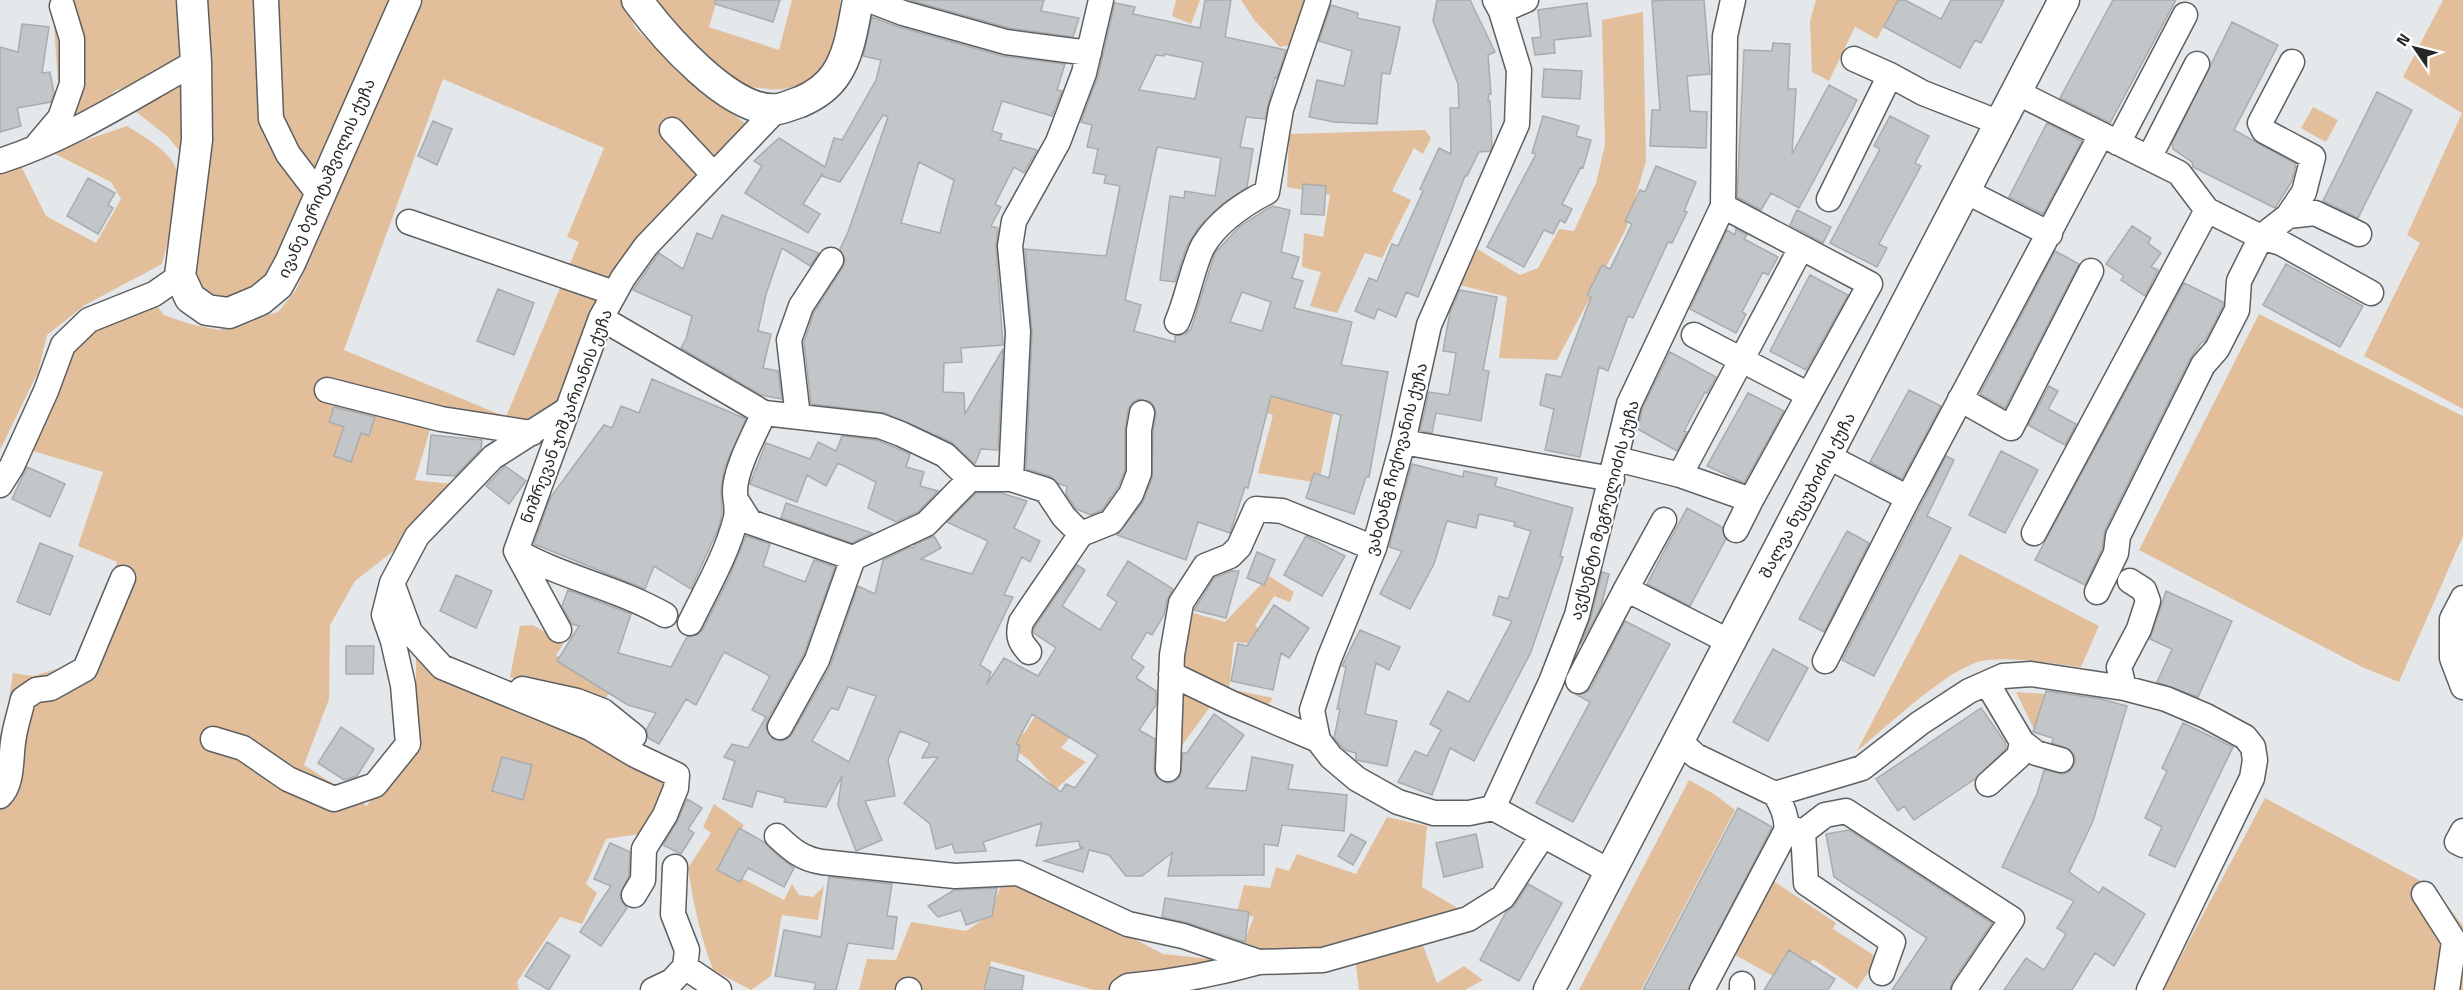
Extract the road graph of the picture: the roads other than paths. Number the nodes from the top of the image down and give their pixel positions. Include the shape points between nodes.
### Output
1 (192, 0) edge
2 (266, 0) edge
3 (406, 0) edge
4 (637, 0) edge
5 (858, 0) edge
6 (869, 0) edge
7 (1101, 0) edge
8 (1318, 0) edge
9 (1526, 0) edge
10 (1733, 0) edge
11 (2064, 0) edge
12 (1498, 5) edge
13 (62, 6) dead end
14 (2185, 15) dead end
15 (1089, 53) junction
16 (1854, 59) dead end
17 (196, 62) junction
18 (2292, 62) dead end
19 (2196, 64) dead end
20 (1890, 75) junction
21 (2016, 92) junction
22 (777, 110) junction
23 (2000, 123) junction
24 (672, 130) dead end
25 (2110, 139) junction
26 (33, 150) junction
27 (2149, 158) junction
28 (0, 161) edge
29 (714, 175) junction
30 (1965, 191) junction
31 (320, 196) junction
32 (1829, 199) dead end
33 (1723, 206) junction
34 (2207, 210) junction
35 (2288, 216) junction
36 (409, 222) dead end
37 (2050, 234) junction
38 (2359, 234) dead end
39 (2261, 237) junction
40 (1801, 248) junction
41 (831, 261) dead end
42 (2091, 271) dead end
43 (180, 276) junction
44 (614, 293) junction
45 (2371, 293) dead end
46 (601, 318) junction
47 (1177, 322) dead end
48 (1694, 335) dead end
49 (1742, 360) junction
50 (327, 390) dead end
51 (1809, 395) junction
52 (1960, 399) junction
53 (566, 411) junction
54 (764, 413) junction
55 (1142, 413) dead end
56 (798, 417) junction
57 (532, 433) junction
58 (1403, 442) junction
59 (1827, 456) junction
60 (1615, 469) junction
61 (1680, 476) junction
62 (970, 479) junction
63 (1011, 479) junction
64 (0, 484) edge
65 (1908, 498) junction
66 (1751, 500) junction
67 (738, 504) junction
68 (1664, 520) dead end
69 (1736, 530) dead end
70 (2034, 533) dead end
71 (1081, 534) junction
72 (1374, 548) junction
73 (516, 551) junction
74 (852, 558) junction
75 (123, 578) dead end
76 (2130, 581) dead end
77 (392, 583) junction
78 (1626, 589) junction
79 (2097, 591) dead end
80 (2463, 598) edge
81 (665, 615) dead end
82 (690, 623) dead end
83 (559, 630) dead end
84 (1730, 642) junction
85 (1029, 652) dead end
86 (1825, 661) dead end
87 (1171, 674) junction
88 (1578, 681) dead end
89 (1987, 683) junction
90 (484, 684) junction
91 (2463, 687) edge
92 (2124, 688) junction
93 (780, 728) dead end
94 (634, 736) dead end
95 (213, 739) dead end
96 (1318, 740) junction
97 (1679, 741) junction
98 (2022, 742) junction
99 (2061, 760) dead end
100 (1168, 769) dead end
101 (1988, 784) dead end
102 (1775, 794) junction
103 (0, 796) edge
104 (1493, 808) junction
105 (1795, 829) junction
106 (2463, 831) edge
107 (1543, 835) junction
108 (777, 836) dead end
109 (2463, 845) edge
110 (675, 867) dead end
111 (1611, 872) junction
112 (2424, 894) dead end
113 (634, 895) dead end
114 (1259, 962) junction
115 (685, 967) junction
116 (1882, 973) dead end
117 (653, 990) edge
118 (719, 990) edge
119 (1122, 990) edge
120 (1549, 990) edge
121 (1702, 990) edge
122 (1964, 990) edge
123 (2149, 990) edge
124 (2447, 990) edge

1 - 17 main road
2 - 31 street via 271,119 288,154
3 - 31 main road, ივანე ბერიტაშვილის ქუჩა
4 - 22 main road via 668,40 729,94 754,106
5 - 22 main road via 850,41 836,74 822,91
6 - 15 street via 1006,42
7 - 15 street
8 - 47 street via 1281,109 1267,192 1242,205 1203,247
9 - 12 street
10 - 33 street, ავქსენტი მეგრელიძის ქუჩა via 1725,36
11 - 21 main road, შალვა ნუცუბიძის ქუჩა
12 - 58 street, ვახტანგ ჩიქოვანის ქუჩა via 1519,70 1517,124 1429,325
13 - 26 street via 72,39 72,84 60,118
14 - 25 street
15 - 63 street via 1058,142 1014,221 1010,246 1018,332
16 - 20 street
17 - 26 street via 83,128
17 - 43 main road via 197,140
18 - 35 street via 2260,123 2264,131 2313,157 2304,192
19 - 27 street
20 - 23 street via 1923,93
20 - 32 street
21 - 23 main road, შალვა ნუცუბიძის ქუჩა
21 - 25 street
22 - 29 street, ნიშრევან ჯიშკარიანის ქუჩა
23 - 30 main road, შალვა ნუცუბიძის ქუჩა
24 - 29 street
25 - 27 street
25 - 37 street
26 - 28 street
27 - 34 street via 2179,173
29 - 44 street, ნიშრევან ჯიშკარიანის ქუჩა via 646,246
30 - 37 street
30 - 59 main road, შალვა ნუცუბიძის ქუჩა
31 - 43 main road, ივანე ბერიტაშვილის ქუჩა via 278,285 260,300 230,313 207,310 190,298
33 - 40 street
33 - 60 street, ავქსენტი მეგრელიძის ქუჩა via 1629,404
34 - 39 street
34 - 70 street
35 - 38 street via 2315,213
35 - 39 street
36 - 44 street
37 - 52 street
39 - 45 street via 2281,243
39 - 79 street via 2239,280 2237,310 2204,365 2123,525 2116,553
40 - 49 street
40 - 51 street via 1870,284
41 - 56 street via 801,306 789,340
42 - 52 street via 2011,428
43 - 64 street via 154,294 89,320 63,345 12,466
44 - 46 street, ნიშრევან ჯიშკარიანის ქუჩა
46 - 53 street, ნიშრევან ჯიშკარიანის ქუჩა
46 - 54 street
48 - 49 street
49 - 51 street
49 - 61 street
50 - 57 street via 441,419
51 - 66 street
52 - 65 street
53 - 57 street
53 - 73 street, ნიშრევან ჯიშკარიანის ქუჩა
54 - 56 street
54 - 67 street via 740,468 735,490
55 - 71 street via 1138,430 1139,473 1131,494 1112,522
56 - 62 street via 880,426 945,455
57 - 77 street via 493,457 417,536
58 - 60 street
58 - 72 street, ვახტანგ ჩიქოვანის ქუჩა
59 - 65 street
59 - 84 main road, შალვა ნუცუბიძის ქუჩა
60 - 61 street
60 - 104 street, ავქსენტი მეგრელიძის ქუჩა via 1577,615
61 - 66 street
62 - 63 street
62 - 74 street via 926,524
63 - 71 street via 1046,490
65 - 86 street
66 - 69 street
67 - 74 street via 750,522
67 - 82 street via 727,543
68 - 78 street
71 - 85 street via 1021,622 1020,641
72 - 87 street via 1282,511 1256,509 1239,547 1230,556 1205,567 1181,603
72 - 96 street, ვახტანგ ჩიქოვანის ქუჩა via 1312,710
73 - 81 street
73 - 83 street
74 - 93 street via 818,660
75 - 103 street via 85,669 23,699 10,770
76 - 92 street via 2144,590 2148,601 2139,629 2119,667
77 - 90 street via 410,632 442,667
77 - 95 street via 384,615 403,685 408,744 375,786 334,799 288,779 243,748
78 - 84 street
78 - 88 street
80 - 91 street via 2452,619 2452,658
84 - 97 main road, შალვა ნუცუბიძის ქუჩა
87 - 96 street
87 - 100 street
89 - 92 street via 2003,676 2031,674
89 - 98 street
89 - 102 street via 1927,719 1862,768
90 - 94 street via 577,701 603,711
90 - 113 street via 590,728 676,775 676,788 665,815 644,849 643,880
92 - 123 street via 2166,699 2236,732 2253,747 2255,760 2252,778
96 - 104 street, ვახტანგ ჩიქოვანის ქუჩა via 1357,779 1398,802 1434,813
97 - 102 street via 1696,756
97 - 111 main road, შალვა ნუცუბიძის ქუჩა
98 - 99 street via 2036,753
98 - 101 street via 2019,756
102 - 105 street
104 - 107 street
105 - 116 street via 1806,883 1893,942
105 - 121 street
105 - 122 street via 1825,815 1846,811 2012,920
106 - 109 street via 2457,842
107 - 111 street
107 - 114 street via 1503,897 1468,919 1323,960
108 - 114 street via 808,860 955,876 1018,873 1128,924 1183,936
110 - 115 street via 673,914 687,950
111 - 120 main road, შალვა ნუცუბიძის ქუჩა
112 - 124 street via 2454,940
114 - 119 street via 1221,973
115 - 117 street via 672,981
115 - 118 street

